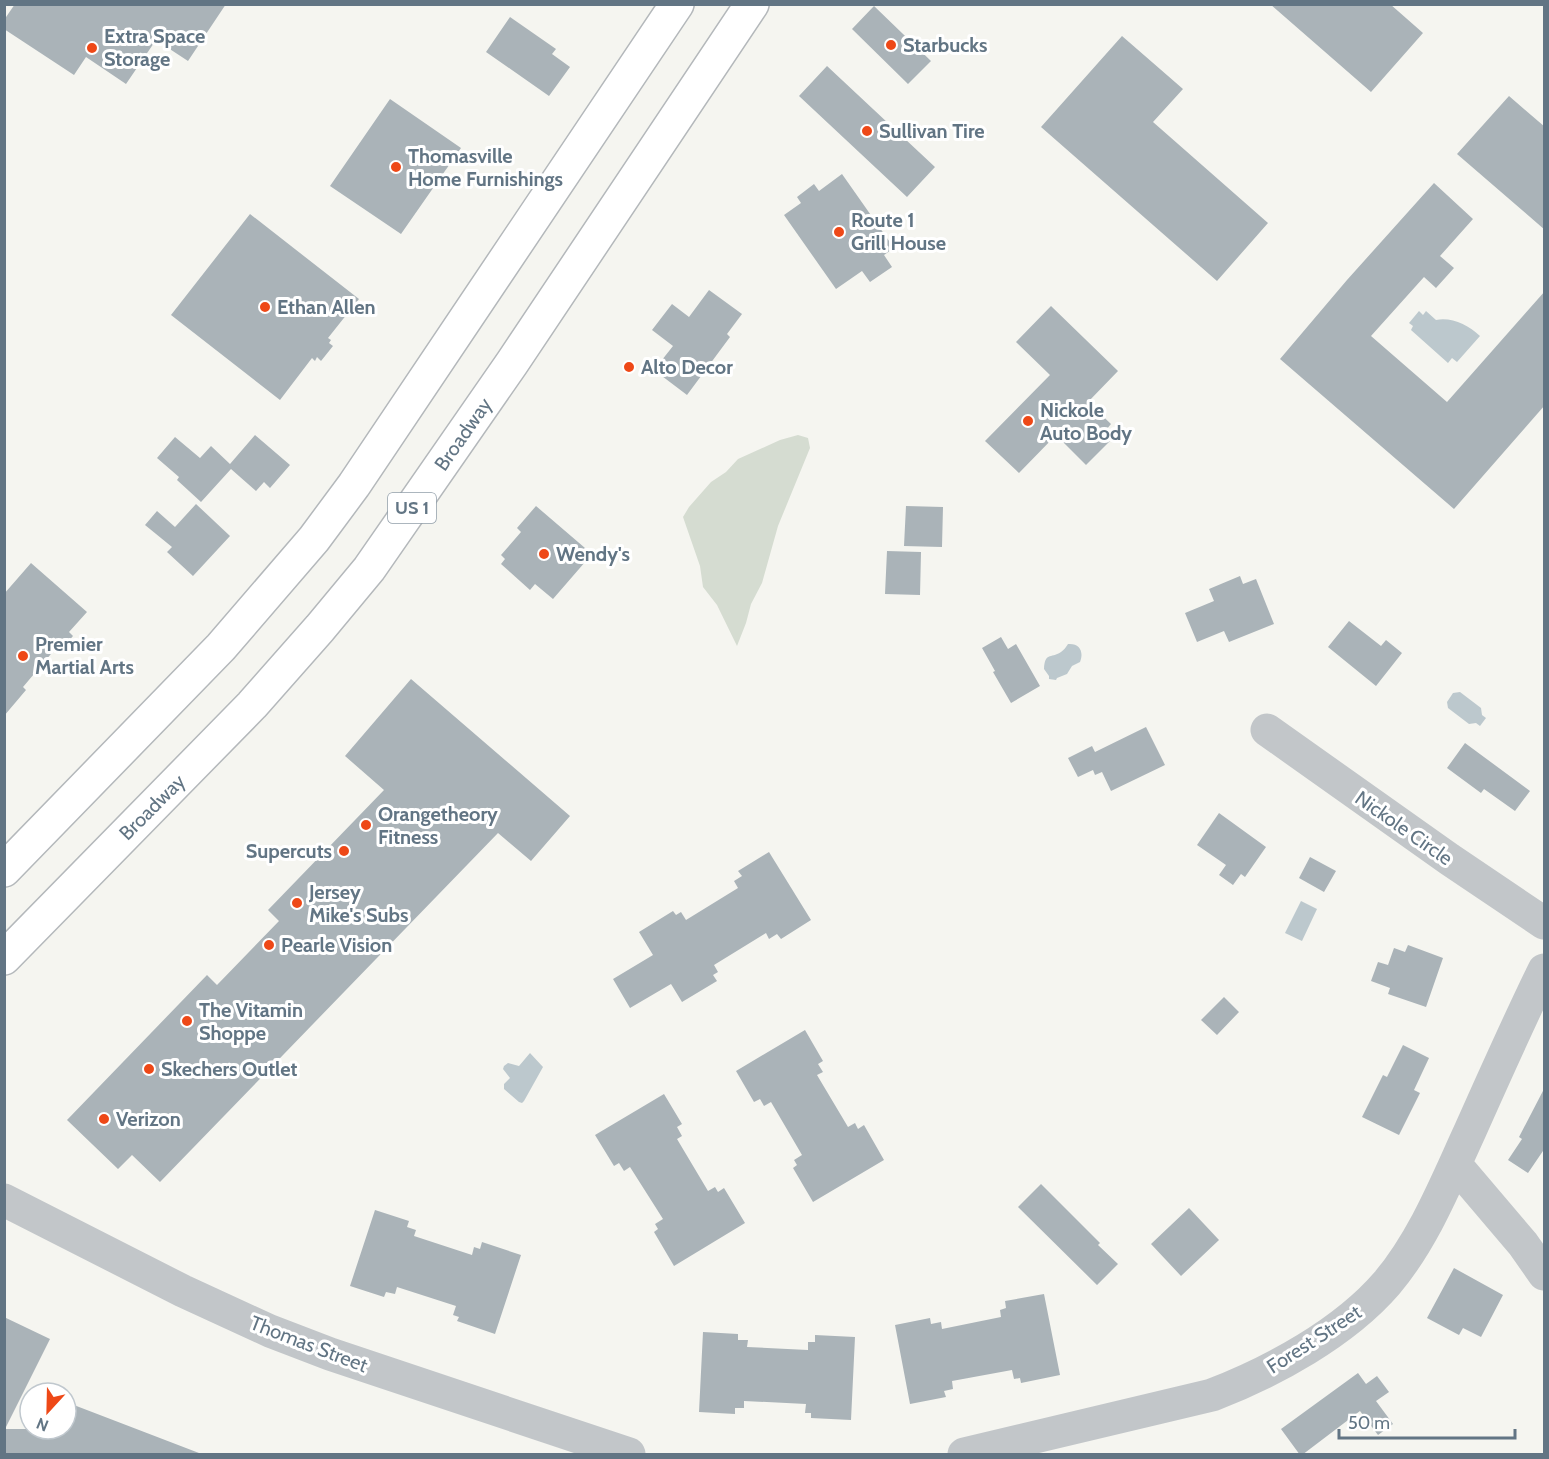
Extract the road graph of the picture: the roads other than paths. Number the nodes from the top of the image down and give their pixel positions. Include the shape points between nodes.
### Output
1 (677, 4) edge
2 (752, 4) edge
3 (1267, 730) dead end
4 (4, 870) edge
5 (1545, 923) edge
6 (4, 958) edge
7 (1545, 970) edge
8 (1455, 1164) junction
9 (4, 1200) edge
10 (1545, 1274) edge
11 (628, 1455) edge
12 (964, 1455) edge

1 - 4 highway via 314,539 221,647
2 - 6 highway, Broadway / US 1 via 369,569 252,705
3 - 5 street, Nickole Circle
7 - 8 street, Forest Street
8 - 10 street
8 - 12 street, Forest Street via 1413,1246 1386,1284 1336,1329 1285,1361 1212,1395
9 - 11 street, Thomas Street via 270,1331

